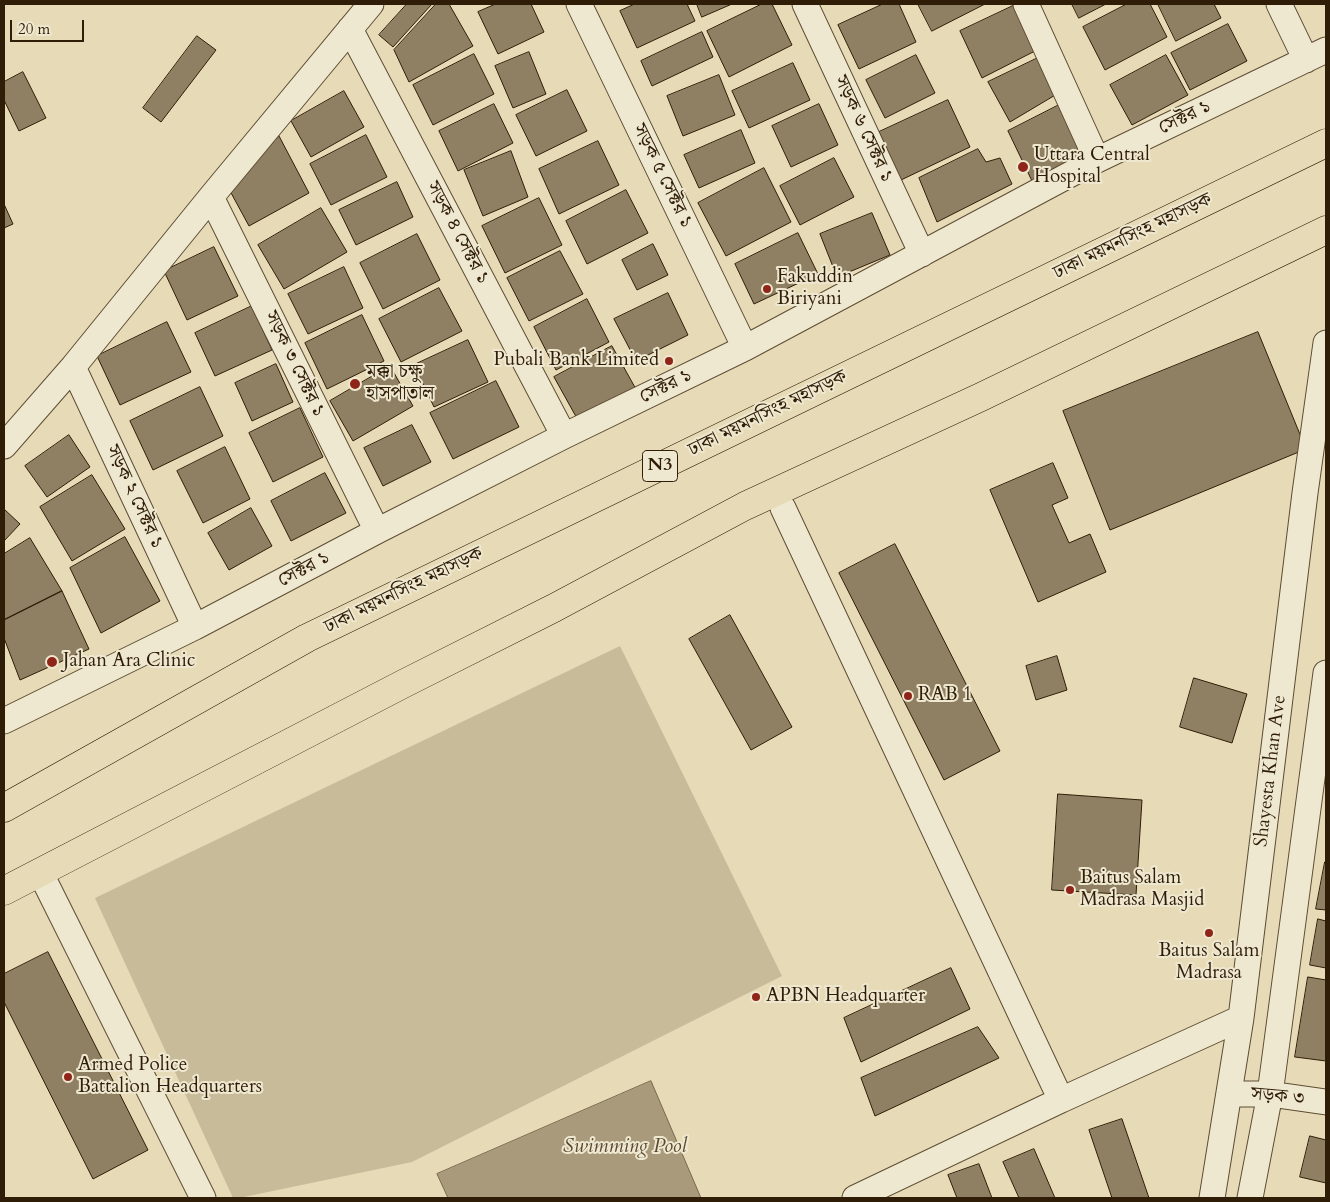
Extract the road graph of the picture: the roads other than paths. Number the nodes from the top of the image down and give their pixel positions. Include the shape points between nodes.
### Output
1 (371, 4) edge
2 (579, 4) edge
3 (805, 4) edge
4 (1026, 4) edge
5 (1280, 4) edge
6 (350, 29) junction
7 (1316, 55) edge
8 (1326, 143) edge
9 (1098, 160) junction
10 (211, 197) junction
11 (1326, 230) edge
12 (922, 254) junction
13 (1326, 343) edge
14 (745, 348) junction
15 (73, 367) junction
16 (564, 436) junction
17 (4, 446) edge
18 (1316, 495) edge
19 (783, 508) dead end
20 (377, 531) junction
21 (195, 627) junction
22 (855, 661) junction
23 (1326, 673) edge
24 (6, 714) edge
25 (4, 808) edge
26 (40, 872) junction
27 (4, 891) edge
28 (1241, 1018) junction
29 (1229, 1094) junction
30 (1270, 1094) junction
31 (1326, 1102) edge
32 (203, 1198) edge
33 (854, 1198) edge
34 (1212, 1198) edge
35 (1250, 1198) edge

1 - 6 street
2 - 14 street, সড়ক ৫ সেক্টর ১
3 - 12 street, সড়ক ৬ সেক্টর ১
4 - 9 street
5 - 7 street
6 - 10 street
6 - 16 street, সড়ক ৪ সেক্টর ১
7 - 9 street, সেক্টর ১
8 - 25 highway, ঢাকা ময়মনসিংহ মহাসড়ক / N3 via 307,638
9 - 12 street, সেক্টর ১
10 - 15 street
10 - 20 street, সড়ক ৩ সেক্টর ১
11 - 26 highway via 745,506 554,608
12 - 14 street, সেক্টর ১
13 - 18 street, Shayesta Khan Ave
14 - 16 street, সেক্টর ১
15 - 17 street
15 - 21 street, সড়ক ২ সেক্টর ১
16 - 20 street, সেক্টর ১
18 - 28 street, Shayesta Khan Ave
19 - 22 street
20 - 21 street, সেক্টর ১
21 - 24 street, সেক্টর ১
22 - 28 street via 1061,1100
22 - 33 street via 1061,1100
23 - 30 street
26 - 27 highway
26 - 32 street
28 - 29 street, Shayesta Khan Ave
29 - 30 street, সড়ক ৩
29 - 34 street, Shayesta Khan Ave
30 - 31 street, সড়ক ৩
30 - 35 street

